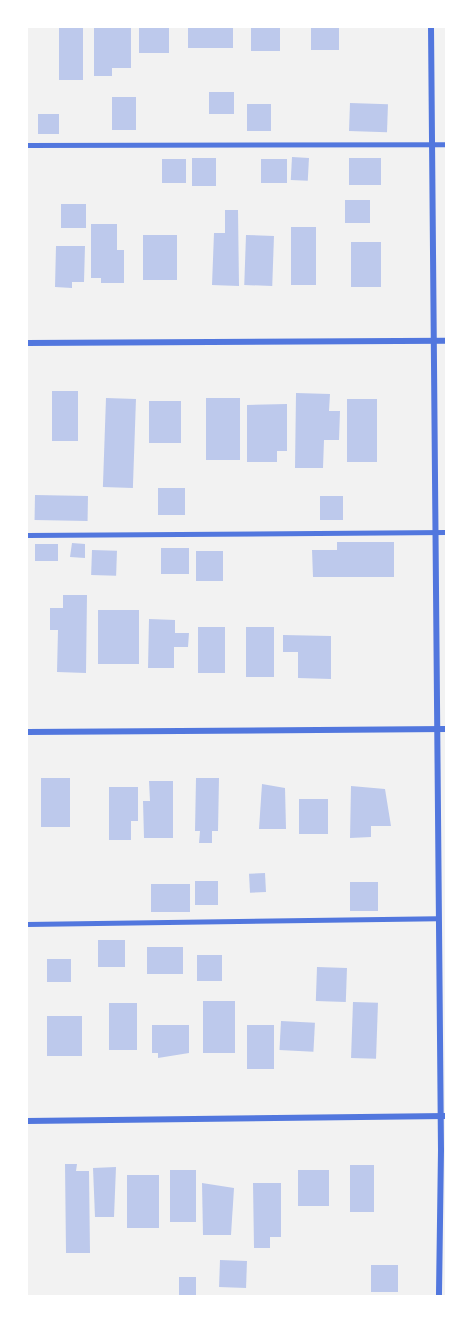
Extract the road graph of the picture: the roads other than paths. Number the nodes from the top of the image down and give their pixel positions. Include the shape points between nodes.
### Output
1 (431, 27) edge
2 (432, 144) junction
3 (446, 144) edge
4 (27, 145) edge
5 (433, 341) junction
6 (446, 341) edge
7 (27, 343) edge
8 (434, 532) junction
9 (446, 532) edge
10 (27, 536) edge
11 (435, 729) junction
12 (446, 729) edge
13 (27, 732) edge
14 (437, 918) junction
15 (27, 924) edge
16 (443, 1116) edge
17 (27, 1121) edge
18 (440, 1296) edge

1 - 2 street
2 - 3 lane
2 - 4 lane
2 - 5 street
5 - 6 street
5 - 7 street
5 - 8 street
8 - 9 lane
8 - 10 lane
8 - 11 street
11 - 12 street
11 - 13 street
11 - 14 street
14 - 15 lane
14 - 16 street
16 - 17 street
16 - 18 street

